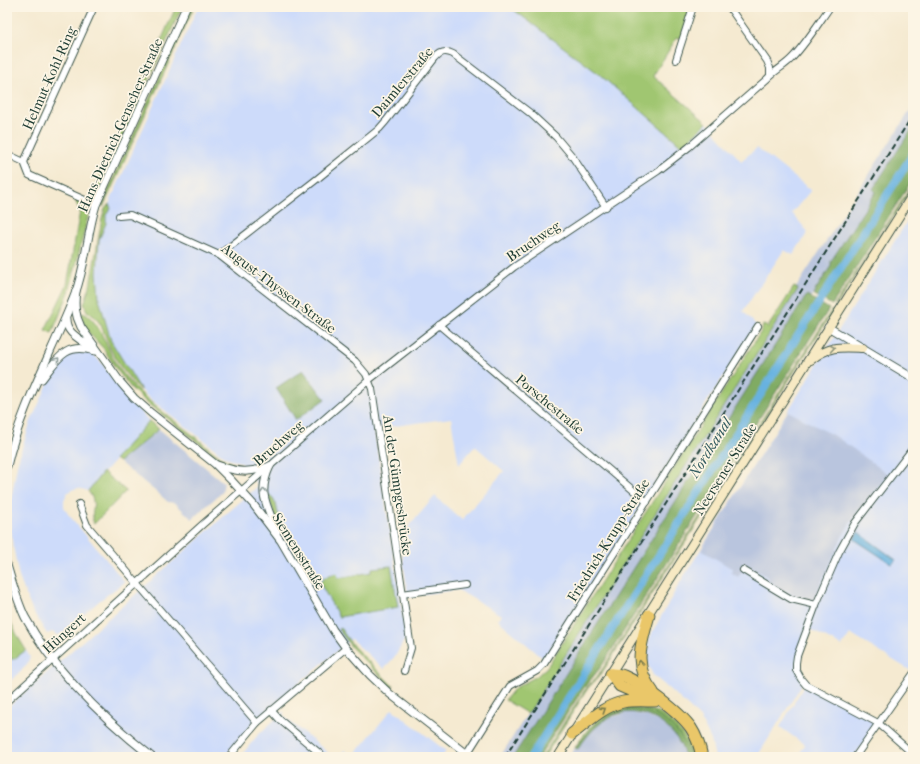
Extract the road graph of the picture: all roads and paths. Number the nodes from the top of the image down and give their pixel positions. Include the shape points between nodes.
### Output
1 (94, 7) edge
2 (186, 7) edge
3 (693, 7) edge
4 (729, 7) edge
5 (830, 7) edge
6 (676, 60) dead end
7 (770, 75) junction
8 (7, 154) edge
9 (24, 162) junction
10 (913, 194) edge
11 (96, 205) junction
12 (606, 207) junction
13 (120, 216) dead end
14 (219, 255) junction
15 (76, 291) junction
16 (66, 316) junction
17 (439, 325) junction
18 (758, 326) dead end
19 (828, 327) junction
20 (863, 348) junction
21 (96, 349) junction
22 (806, 364) junction
23 (913, 378) edge
24 (369, 380) junction
25 (34, 391) junction
26 (913, 448) edge
27 (215, 464) junction
28 (7, 466) edge
29 (270, 466) junction
30 (242, 491) junction
31 (647, 502) junction
32 (79, 504) dead end
33 (281, 541) junction
34 (7, 565) edge
35 (743, 570) dead end
36 (137, 584) junction
37 (465, 585) dead end
38 (402, 594) junction
39 (816, 605) junction
40 (649, 615) junction
41 (346, 648) junction
42 (53, 659) junction
43 (404, 672) dead end
44 (612, 674) junction
45 (913, 674) edge
46 (656, 699) junction
47 (7, 701) edge
48 (271, 710) junction
49 (257, 723) junction
50 (878, 723) junction
51 (572, 734) junction
52 (913, 754) edge
53 (469, 755) edge
54 (558, 756) edge
55 (152, 757) edge
56 (229, 757) edge
57 (324, 757) edge
58 (702, 757) edge
59 (854, 757) edge

1 - 9 street, Helmut-Kohl-Ring
2 - 11 street, Hans-Dietrich-Genscher-Straße
3 - 6 street
4 - 7 street via 767,61
5 - 7 street, Bruchweg via 798,52
7 - 12 street, Bruchweg via 681,153
8 - 9 street
9 - 11 street via 29,175
10 - 19 main road, Neersener Straße
11 - 15 street, Hans-Dietrich-Genscher-Straße
12 - 14 street, Daimlerstraße via 572,156 544,125 446,51 434,58 379,129
12 - 17 street, Bruchweg via 514,267
13 - 14 street, August-Thyssen-Straße via 130,215
14 - 24 street, August-Thyssen-Straße via 355,361
15 - 16 street, Hans-Dietrich-Genscher-Straße
15 - 21 street, Siemensstraße via 77,318
16 - 21 street, Siemensstraße via 66,324 71,333
16 - 25 street, Hans-Dietrich-Genscher-Straße
17 - 24 street, Bruchweg
17 - 31 street, Porschestraße
18 - 31 street, Friedrich-Krupp-Straße
19 - 20 street
19 - 22 main road, Neersener Straße
22 -> 20 main road via 832,348
20 - 23 street
25 -> 21 street, Hans-Dietrich-Genscher-Straße via 59,356 79,348
21 - 27 street, Siemensstraße via 134,398
22 - 40 main road, Neersener Straße
24 - 29 street, Bruchweg
24 - 38 street, An der Gümpgesbrücke
25 - 28 street, Hans-Dietrich-Genscher-Straße via 17,431
26 - 39 street via 851,529
27 - 29 street via 248,472
27 - 30 street, Siemensstraße
29 - 30 street, Bruchweg
33 -> 29 street via 263,492
30 - 33 street, Siemensstraße
30 - 36 street, Hüngert
31 - 53 street, Friedrich-Krupp-Straße via 544,664 537,671 510,686
32 - 36 street via 87,525
33 - 41 street, Siemensstraße
34 - 42 street via 25,616
35 - 39 street via 791,600
36 - 42 street, Hüngert
36 - 49 street
37 - 38 street
38 - 43 street, An der Gümpgesbrücke via 411,648
39 - 50 street via 798,651 797,672 804,683
40 - 44 main road, Neersener Straße
46 -> 40 highway via 640,665 641,646
41 - 48 street
41 - 53 street, Siemensstraße via 390,694
42 - 47 street, Hüngert
42 - 55 street via 83,693
44 - 46 highway via 625,676
44 - 51 main road, Neersener Straße
45 - 50 street
51 -> 46 highway via 616,703
46 - 58 highway via 672,709 691,728
48 - 49 street
48 - 57 street
49 - 56 street
50 - 52 street
50 - 59 street
51 - 54 main road, Neersener Straße

